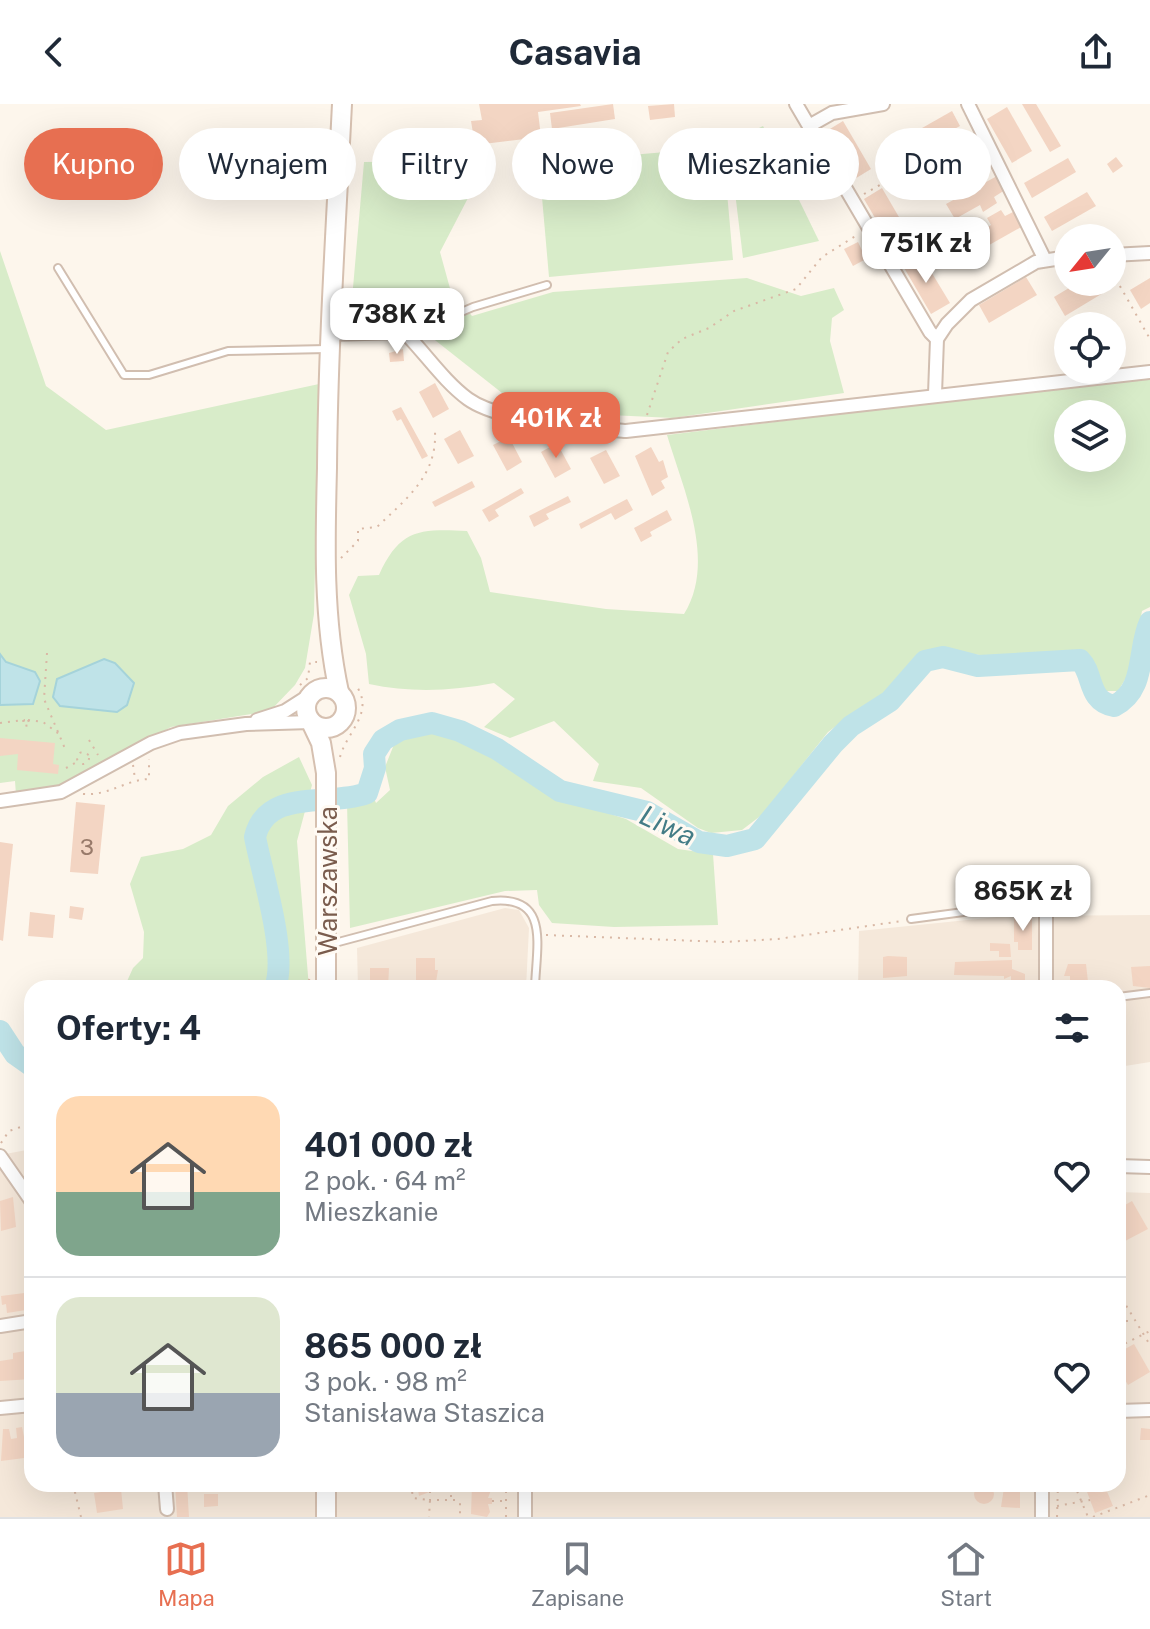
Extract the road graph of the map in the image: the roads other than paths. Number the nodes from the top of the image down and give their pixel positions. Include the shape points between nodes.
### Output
1 (342, 104) edge
2 (796, 104) edge
3 (883, 104) edge
4 (968, 104) edge
5 (809, 126) junction
6 (1150, 253) edge
7 (1126, 254) edge
8 (1054, 259) edge
9 (1045, 260) junction
10 (58, 268) dead end
11 (547, 285) dead end
12 (408, 336) junction
13 (937, 339) junction
14 (330, 341) junction
15 (1150, 372) edge
16 (935, 394) junction
17 (327, 601) junction
18 (346, 687) junction
19 (305, 690) junction
20 (311, 722) junction
21 (246, 724) junction
22 (338, 725) junction
23 (326, 773) junction
24 (0, 801) edge
25 (1046, 908) joint
26 (911, 919) road end
27 (327, 945) junction
28 (326, 980) edge
29 (535, 980) edge
30 (1046, 980) edge
31 (1150, 993) edge
32 (1126, 996) edge
33 (0, 1156) edge
34 (1126, 1166) edge
35 (1150, 1167) edge
36 (24, 1190) edge
37 (24, 1322) edge
38 (0, 1326) edge
39 (24, 1406) edge
40 (0, 1408) edge
41 (1150, 1410) edge
42 (1126, 1411) edge
43 (166, 1492) edge
44 (326, 1492) edge
45 (525, 1492) edge
46 (1042, 1492) edge
47 (167, 1509) dead end
48 (326, 1517) edge
49 (525, 1517) edge
50 (1042, 1517) edge

1 - 14 main road
2 - 5 street
3 - 5 street via 832,113
4 - 9 street
5 - 13 street
6 - 7 street
8 - 9 street
9 - 13 street via 971,300
10 - 14 lane via 124,375 149,375 228,351
11 - 12 lane via 473,307
12 - 14 street via 386,330
12 - 16 street via 452,385 483,408 584,428 642,430
13 - 16 street
14 - 17 main road
15 - 16 street
17 - 18 main road
17 - 19 main road via 321,662
18 - 19 main road
18 - 22 main road via 347,707
19 - 20 main road
19 - 21 street via 285,711
20 - 21 street
20 - 22 main road via 324,728
20 - 23 main road
21 - 24 street via 165,737 61,792
22 - 23 main road
23 - 27 main road, Warszawska
25 - 26 lane
25 - 30 street
27 - 28 main road, Warszawska
27 - 29 lane via 512,899 531,910
31 - 32 lane
33 - 36 street
34 - 35 street
37 - 38 street
39 - 40 street
41 - 42 street
43 - 47 street
44 - 48 main road
45 - 49 street
46 - 50 street

